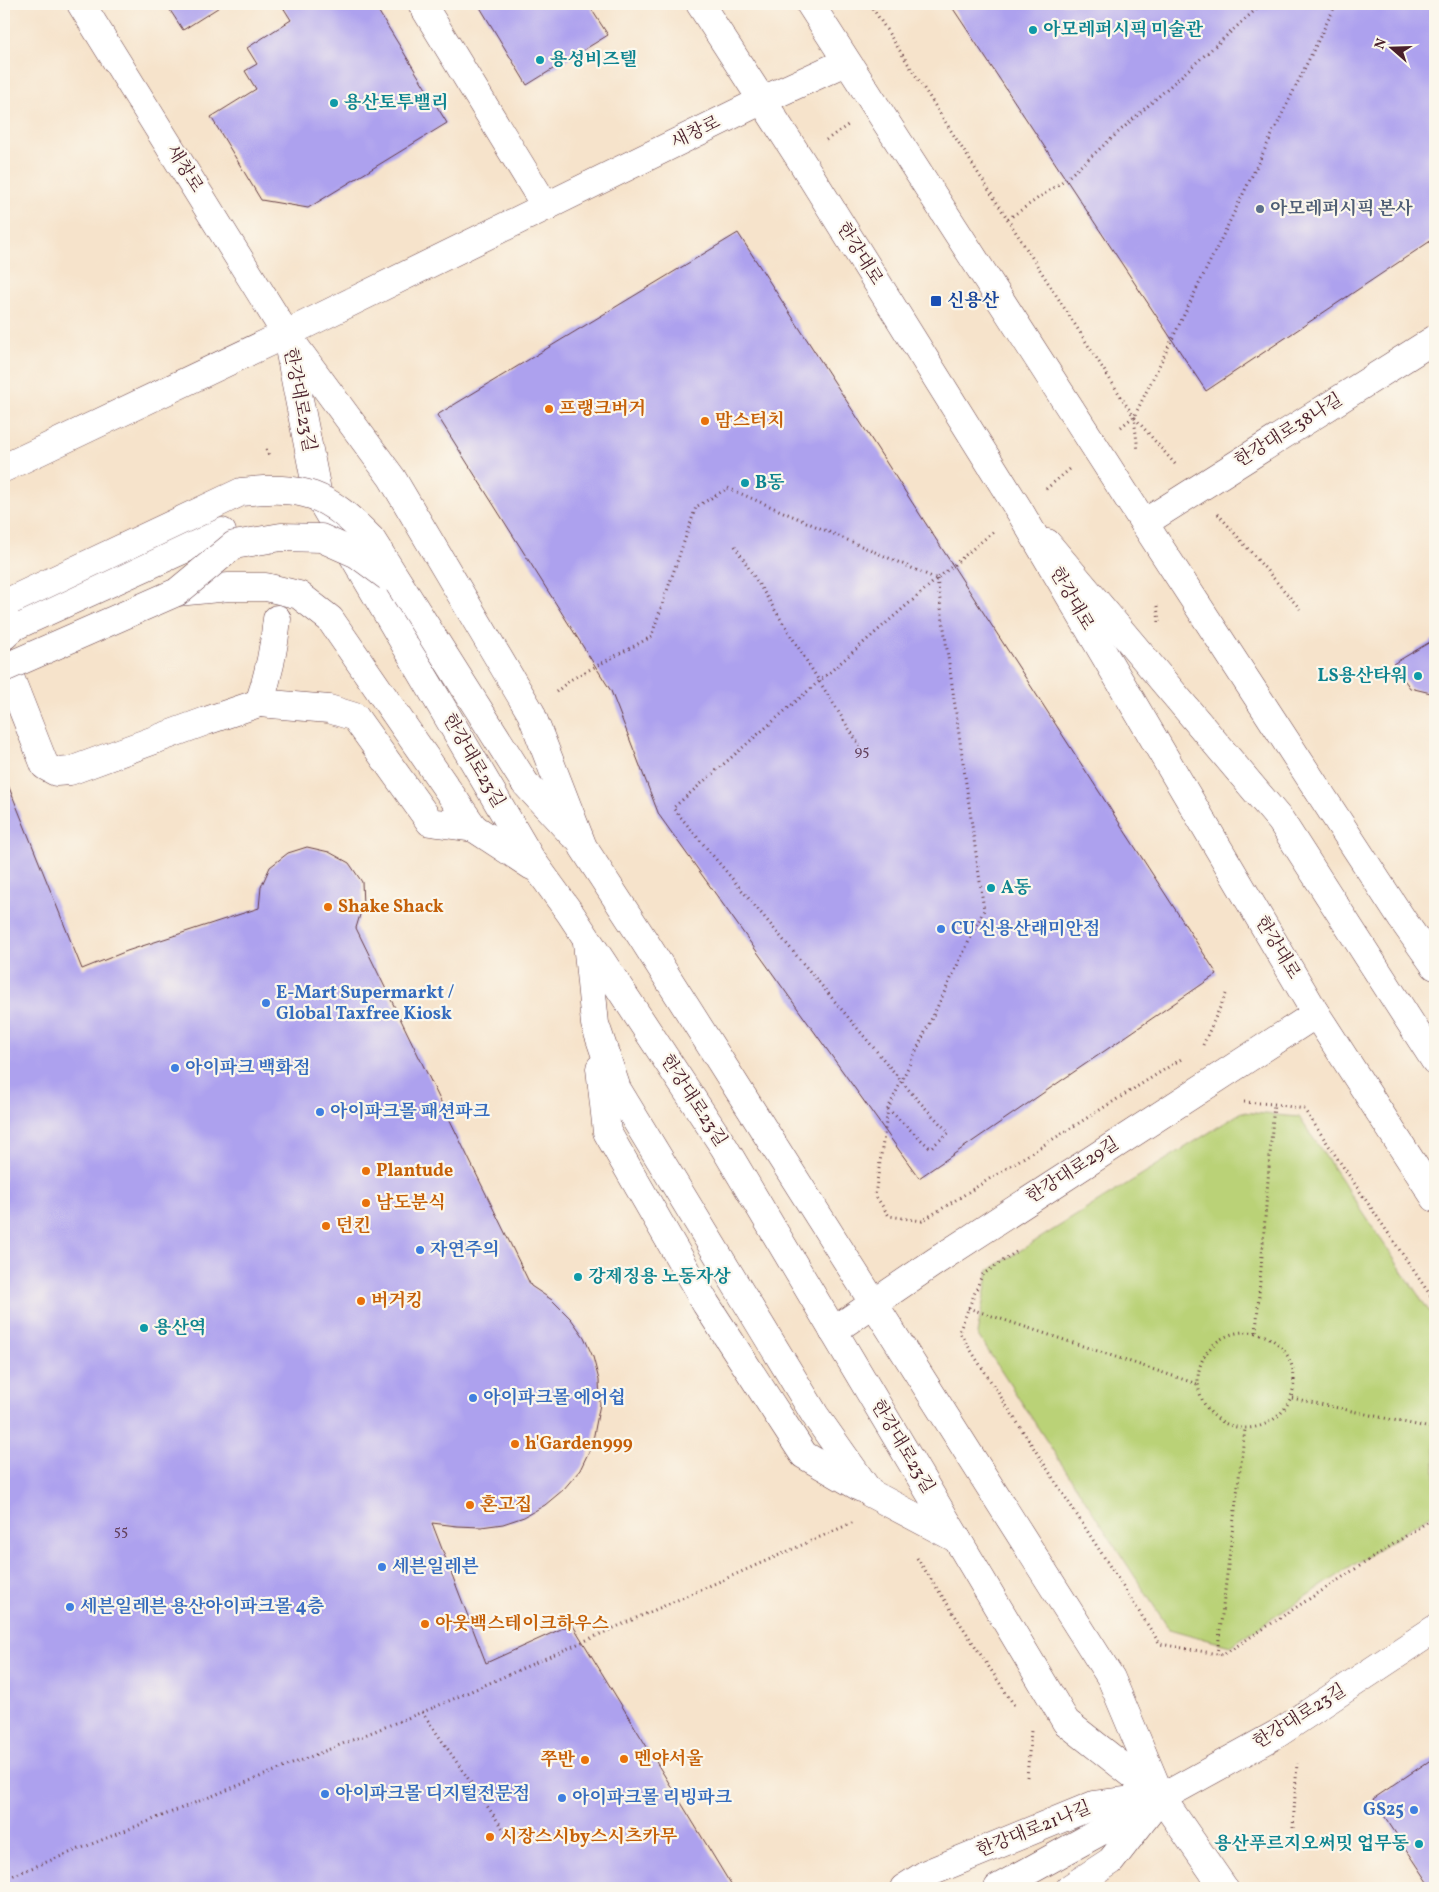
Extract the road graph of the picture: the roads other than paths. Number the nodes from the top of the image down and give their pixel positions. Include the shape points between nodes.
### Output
1 (81, 4) edge
2 (422, 4) edge
3 (700, 4) edge
4 (810, 4) edge
5 (846, 62) junction
6 (763, 100) junction
7 (546, 207) junction
8 (286, 334) junction
9 (1435, 339) edge
10 (4, 468) edge
11 (1019, 510) junction
12 (1144, 523) junction
13 (222, 532) dead end
14 (402, 588) junction
15 (177, 592) junction
16 (8, 604) edge
17 (277, 619) dead end
18 (4, 636) edge
19 (4, 662) edge
20 (4, 668) edge
21 (259, 704) junction
22 (470, 822) junction
23 (583, 847) junction
24 (542, 872) junction
25 (1402, 919) junction
26 (587, 938) junction
27 (1435, 966) edge
28 (1435, 979) edge
29 (1316, 1014) junction
30 (595, 1024) junction
31 (1435, 1061) edge
32 (1435, 1198) edge
33 (874, 1304) junction
34 (833, 1331) junction
35 (870, 1493) junction
36 (957, 1539) junction
37 (1435, 1629) edge
38 (1161, 1797) junction
39 (904, 1888) edge
40 (998, 1888) edge
41 (1070, 1888) edge
42 (1224, 1888) edge

1 - 8 street, 새창로
2 - 7 street
3 - 6 street, 한강대로
4 - 5 street
5 - 6 street, 새창로
5 - 12 street
6 - 7 street, 새창로
6 - 11 street, 한강대로
7 - 8 street, 새창로
8 - 10 street, 새창로
8 - 23 street, 한강대로23길 via 392,478 531,713
8 - 24 street, 한강대로23길 via 318,496 526,851
9 - 12 street, 한강대로38나길
11 - 29 street, 한강대로
11 - 31 street via 1281,821
12 - 25 street
13 - 18 street via 15,626
14 - 15 street, bridge via 357,554 321,538 280,537 234,545
14 - 16 street, bridge via 371,539 348,515 321,498 291,490 269,489 241,492
14 - 23 street, bridge via 526,783
15 - 20 street, bridge
15 - 22 street via 266,587 299,595 330,619
17 - 21 street via 274,651
19 - 21 street via 45,766 56,772 70,771
21 - 22 street via 329,709 355,717 430,822
22 - 24 street
23 - 33 street, 한강대로23길
24 - 26 street, 한강대로23길
25 - 27 street
25 - 28 street
26 - 30 street
26 - 34 street, 한강대로23길 via 724,1147
29 - 32 street, 한강대로
29 - 33 street, 한강대로29길
30 - 35 street via 617,1089 815,1415
30 - 35 street via 607,1132 706,1304 804,1455
33 - 34 street, 한강대로29길
33 - 38 street, 한강대로23길 via 1113,1682
34 - 36 street, 한강대로23길
35 - 36 street
36 - 38 street, 한강대로23길 via 1066,1722
37 - 38 street, 한강대로23길 via 1277,1734
38 - 39 street, 한강대로21나길 via 1094,1805 926,1874
38 - 40 street
38 - 41 street via 1111,1861
38 - 42 street, 한강대로23길

